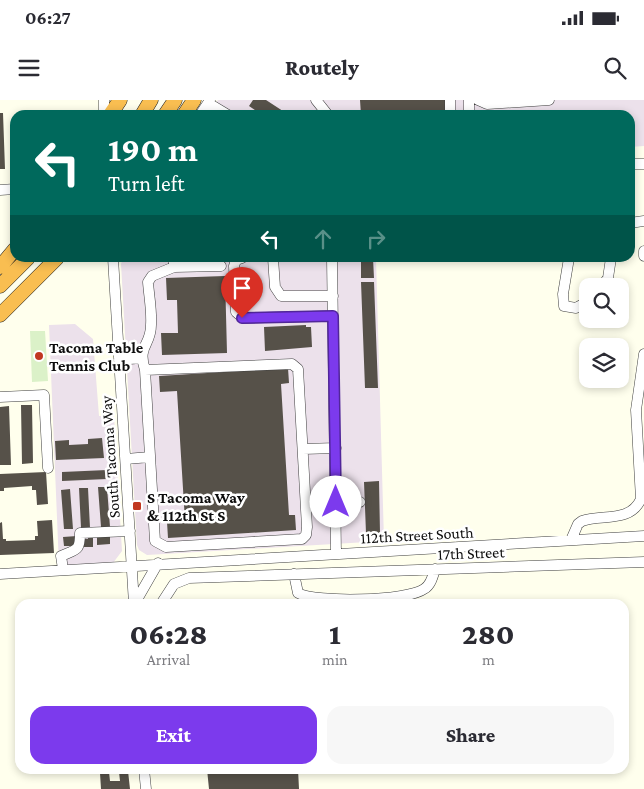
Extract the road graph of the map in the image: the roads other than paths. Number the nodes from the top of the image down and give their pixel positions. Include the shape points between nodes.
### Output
1 (120, 100) edge
2 (316, 100) edge
3 (478, 100) edge
4 (549, 100) edge
5 (209, 102) edge
6 (111, 110) edge
7 (221, 110) edge
8 (324, 110) edge
9 (644, 251) edge
10 (10, 255) edge
11 (644, 256) edge
12 (24, 262) edge
13 (55, 262) edge
14 (113, 262) edge
15 (174, 262) edge
16 (235, 262) edge
17 (273, 262) edge
18 (332, 262) edge
19 (568, 262) edge
20 (610, 262) edge
21 (220, 266) dead end
22 (0, 267) edge
23 (608, 278) edge
24 (0, 286) edge
25 (333, 296) junction
26 (579, 306) edge
27 (0, 315) edge
28 (333, 316) junction
29 (644, 354) edge
30 (141, 358) junction
31 (119, 360) junction
32 (145, 370) junction
33 (0, 397) edge
34 (336, 448) junction
35 (303, 449) junction
36 (150, 457) junction
37 (126, 459) junction
38 (48, 468) dead end
39 (336, 502) junction
40 (360, 502) dead end
41 (130, 531) junction
42 (644, 536) edge
43 (571, 540) junction
44 (336, 554) junction
45 (644, 562) edge
46 (158, 563) junction
47 (133, 565) junction
48 (63, 569) junction
49 (435, 569) junction
50 (0, 574) edge
51 (294, 574) junction
52 (134, 599) edge
53 (137, 599) edge
54 (164, 599) edge
55 (320, 599) edge
56 (352, 599) edge
57 (144, 774) edge
58 (146, 789) edge

1 - 6 highway
2 - 8 street
3 - 4 street via 487,104
5 - 7 street
9 - 11 street
10 - 22 highway
12 - 24 highway
13 - 27 highway
14 - 31 street, South Tacoma Way
15 - 21 street
15 - 30 street via 148,282 152,326
16 - 28 street via 236,312 242,318
17 - 25 street via 274,287 281,296
18 - 25 street
19 - 26 street via 564,306
20 - 23 street
25 - 28 street
28 - 34 street
29 - 43 street via 636,410 641,499 633,511 625,515 582,521
30 - 31 street
30 - 32 street
31 - 37 street, South Tacoma Way
32 - 35 street via 296,366
32 - 36 street
33 - 38 street via 44,395
34 - 35 street
34 - 39 street
35 - 36 street via 307,527 302,539 166,547 156,541
36 - 37 street
37 - 41 street, South Tacoma Way
39 - 40 street
39 - 44 street
41 - 47 street, South Tacoma Way
41 - 48 street via 80,533 77,549 62,556
42 - 43 street, 112th Street South
43 - 44 street, 112th Street South
44 - 46 street, 112th Street South
45 - 49 street, 17th Street
46 - 47 street, 112th Street South
46 - 53 street
47 - 48 street, 112th Street South
47 - 52 street, South Tacoma Way
48 - 50 street, 112th Street South
49 - 51 street, 17th Street
49 - 56 street via 429,585 405,597
51 - 54 street, 17th Street via 181,580
51 - 55 street via 298,593
57 - 58 street

